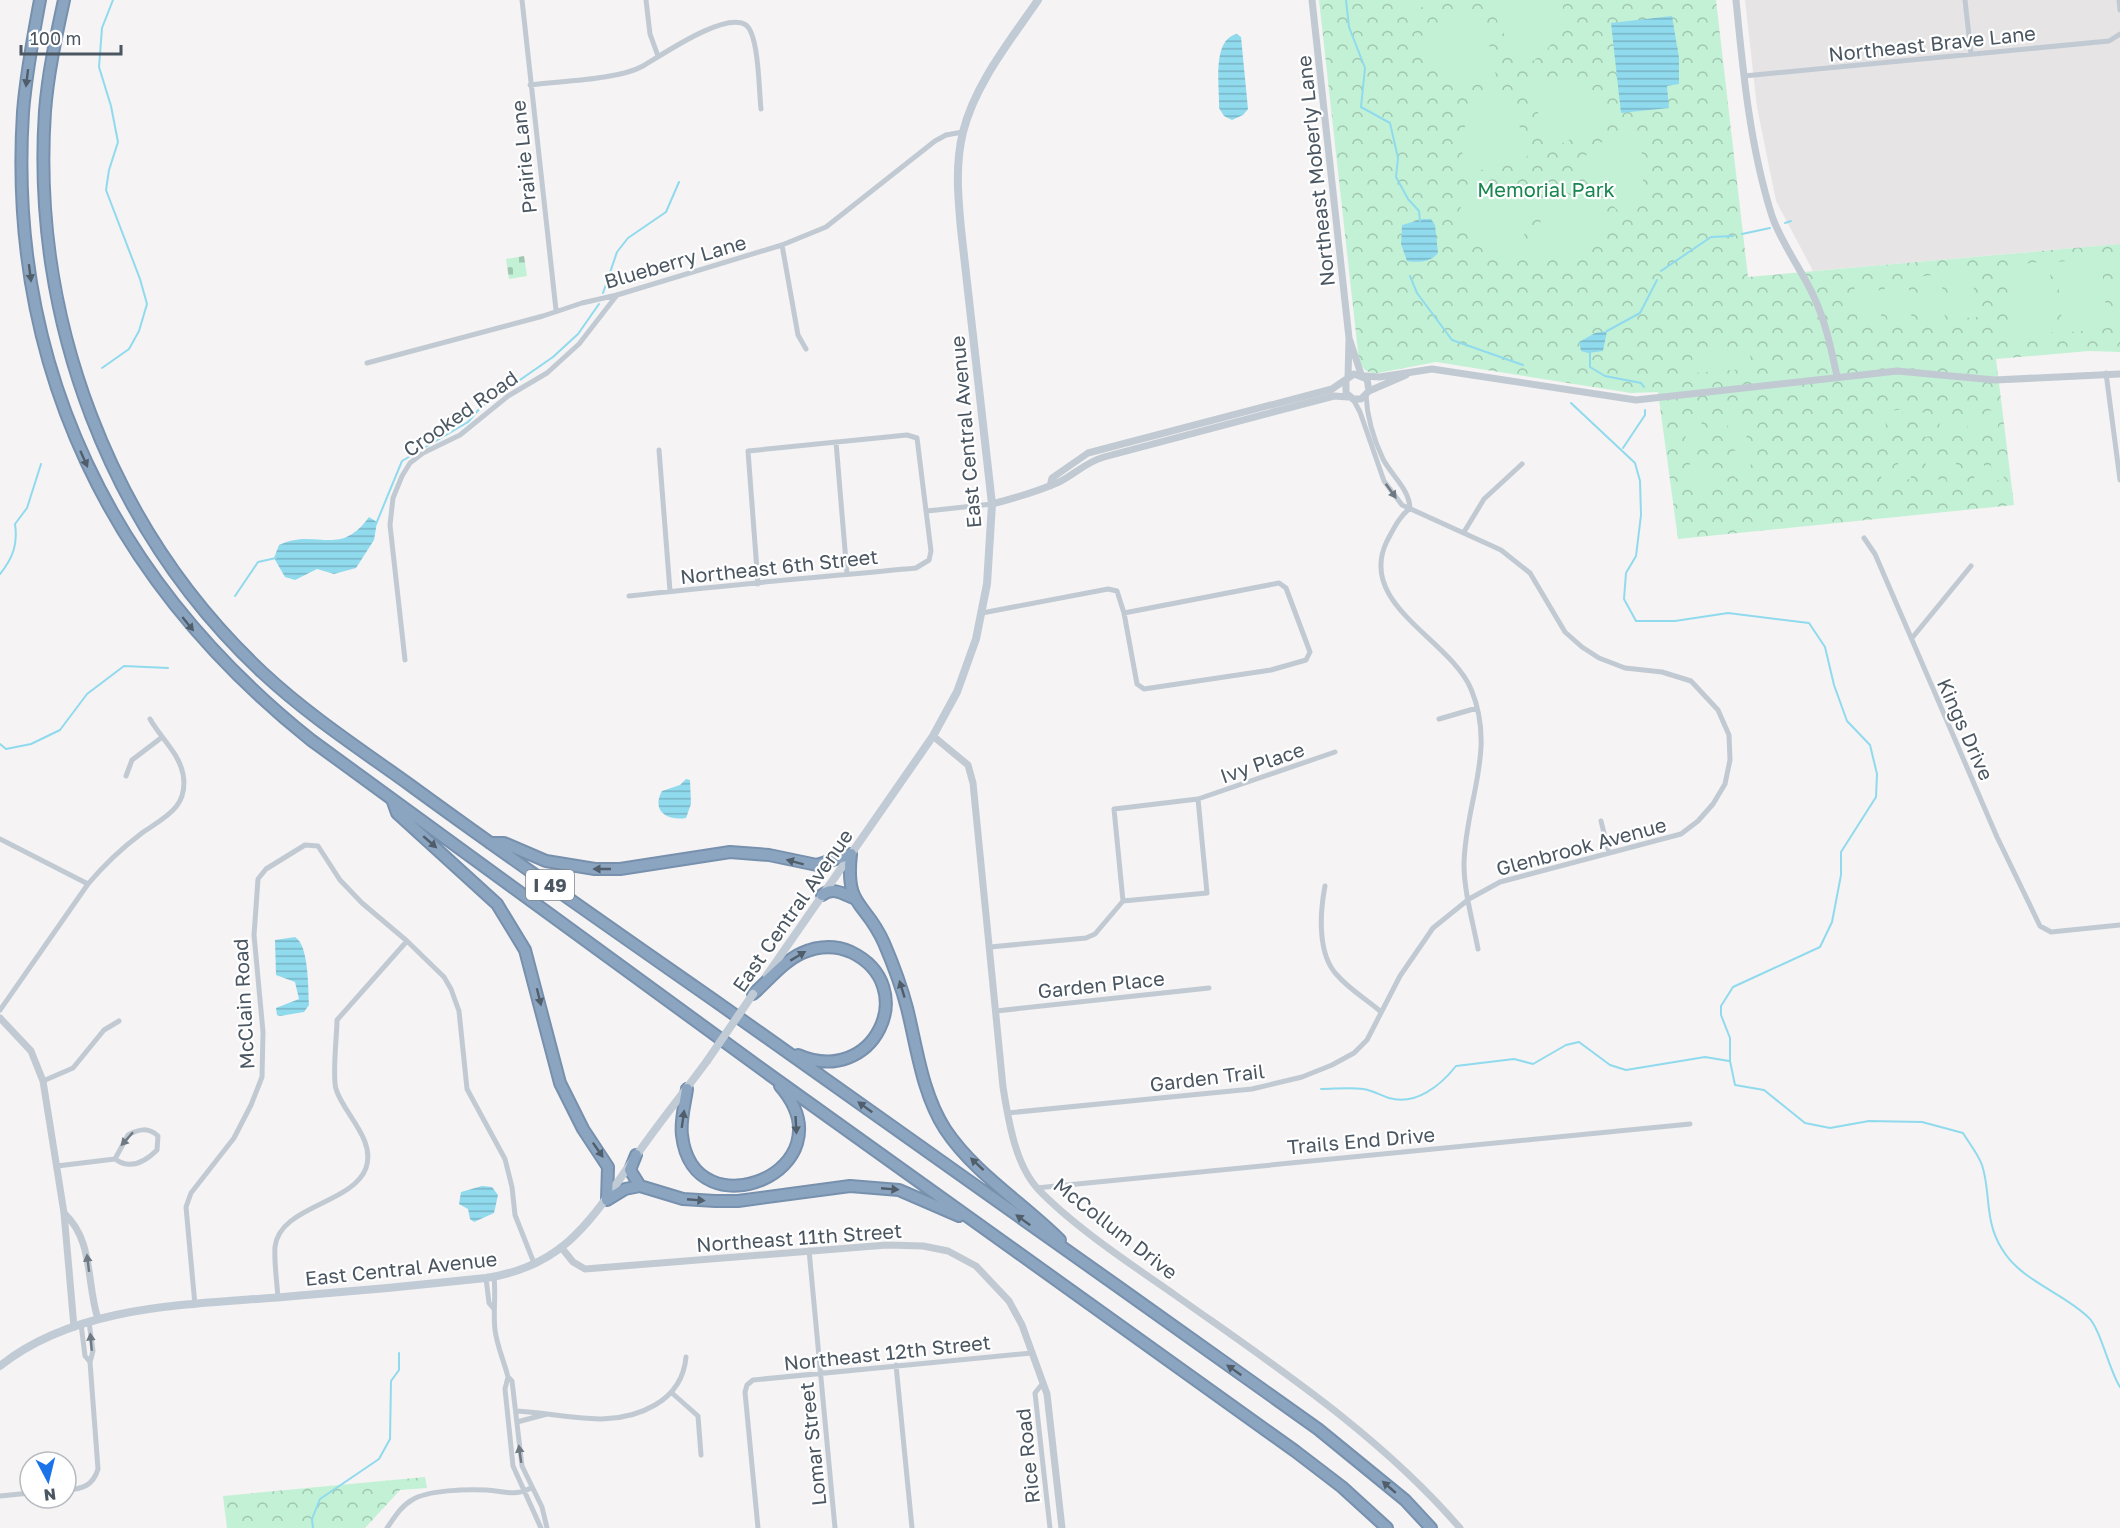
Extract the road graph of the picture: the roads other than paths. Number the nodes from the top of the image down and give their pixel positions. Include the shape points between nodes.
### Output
1 (40, 0) edge
2 (64, 0) edge
3 (522, 0) edge
4 (646, 0) edge
5 (1038, 0) edge
6 (1312, 0) edge
7 (1736, 0) edge
8 (1965, 0) edge
9 (2119, 0) edge
10 (2120, 10) edge
11 (2120, 34) edge
12 (1971, 54) junction
13 (658, 56) junction
14 (1744, 76) junction
15 (530, 85) junction
16 (761, 109) dead end
17 (963, 132) junction
18 (782, 244) junction
19 (617, 295) junction
20 (556, 310) junction
21 (1350, 338) junction
22 (806, 349) dead end
23 (367, 363) dead end
24 (1411, 373) junction
25 (2106, 374) junction
26 (2120, 374) edge
27 (1363, 375) junction
28 (1838, 376) junction
29 (1347, 378) junction
30 (1368, 393) junction
31 (1351, 398) junction
32 (836, 442) junction
33 (658, 450) dead end
34 (1522, 464) dead end
35 (2120, 480) edge
36 (1050, 486) junction
37 (992, 504) junction
38 (1410, 508) junction
39 (927, 511) junction
40 (1464, 532) junction
41 (1864, 538) dead end
42 (1971, 566) dead end
43 (847, 574) junction
44 (758, 584) junction
45 (670, 591) junction
46 (629, 596) dead end
47 (982, 613) junction
48 (1124, 614) junction
49 (1912, 638) junction
50 (405, 660) dead end
51 (1477, 708) junction
52 (150, 719) dead end
53 (1439, 719) dead end
54 (933, 736) junction
55 (161, 738) junction
56 (1335, 752) dead end
57 (126, 776) dead end
58 (392, 799) junction
59 (1198, 799) junction
60 (1601, 821) dead end
61 (0, 839) edge
62 (489, 843) junction
63 (851, 854) junction
64 (1609, 854) junction
65 (88, 884) junction
66 (1325, 886) dead end
67 (822, 896) junction
68 (853, 898) junction
69 (1469, 899) junction
70 (1123, 901) junction
71 (2120, 925) edge
72 (407, 941) junction
73 (990, 947) junction
74 (1478, 949) dead end
75 (1209, 988) dead end
76 (753, 994) junction
77 (0, 1010) edge
78 (996, 1011) junction
79 (1380, 1011) junction
80 (0, 1018) edge
81 (119, 1021) dead end
82 (783, 1048) junction
83 (770, 1075) junction
84 (43, 1081) junction
85 (687, 1089) junction
86 (1007, 1113) junction
87 (1690, 1124) dead end
88 (636, 1155) junction
89 (115, 1159) junction
90 (57, 1166) junction
91 (640, 1186) junction
92 (1036, 1188) junction
93 (608, 1200) junction
94 (64, 1213) junction
95 (1011, 1246) junction
96 (561, 1247) junction
97 (809, 1250) junction
98 (1081, 1262) junction
99 (534, 1263) junction
100 (490, 1278) junction
101 (278, 1298) junction
102 (195, 1305) junction
103 (98, 1319) junction
104 (81, 1324) junction
105 (1032, 1353) junction
106 (686, 1357) dead end
107 (896, 1365) junction
108 (0, 1366) edge
109 (820, 1374) junction
110 (508, 1377) junction
111 (1043, 1383) junction
112 (672, 1393) junction
113 (516, 1411) junction
114 (547, 1414) junction
115 (517, 1422) junction
116 (701, 1455) dead end
117 (78, 1488) edge
118 (531, 1488) junction
119 (524, 1492) junction
120 (18, 1494) edge
121 (0, 1496) edge
122 (387, 1528) edge
123 (541, 1528) edge
124 (547, 1528) edge
125 (758, 1528) edge
126 (836, 1528) edge
127 (912, 1528) edge
128 (1050, 1528) edge
129 (1062, 1528) edge
130 (1387, 1528) edge
131 (1431, 1528) edge
132 (1460, 1528) edge

1 -> 58 highway, I 49 via 23,111 25,231 38,318 63,407 85,462 145,566 200,637 282,718
2 - 62 highway, I 49 via 45,110 47,233 60,312 81,390 127,496 189,590 265,675
3 - 15 street, Prairie Lane
4 - 13 street via 650,34
5 - 17 main road, East Central Avenue via 988,76
6 - 21 street, Northeast Moberly Lane
7 - 14 street
8 - 12 street
9 - 10 street
11 - 12 street, Northeast Brave Lane via 2109,40
12 - 14 street, Northeast Brave Lane
13 - 15 street via 620,73
13 - 16 street via 718,25 745,25 754,37
14 - 28 street via 1763,185 1773,219 1816,299
15 - 20 street, Prairie Lane
17 - 18 street, Blueberry Lane via 935,141 826,227
17 - 37 main road, East Central Avenue via 957,189
18 - 19 street, Blueberry Lane
18 - 22 street via 798,335
19 - 20 street, Blueberry Lane
19 - 50 street, Crooked Road via 579,344 547,373 508,396 460,435 423,453 402,476 393,498 390,525
20 - 23 street, Blueberry Lane
21 - 27 street, Northeast Moberly Lane
21 - 29 street, Northeast Moberly Lane
24 - 27 street
24 - 28 street via 1445,370 1636,400
24 - 30 street
25 - 26 street
25 - 28 street via 1995,380 1898,371
25 - 35 street
27 - 29 street
27 - 30 street via 1369,382
29 - 31 street via 1345,390
29 - 36 street via 1332,389 1088,453 1052,478
30 - 31 street
30 - 38 street via 1372,428 1383,459 1409,496
31 - 36 street via 1334,396 1090,461
31 -> 38 street via 1360,412 1384,481 1402,505
32 - 39 street via 907,435 917,438
32 - 43 street
32 - 44 street via 748,451
33 - 45 street
34 - 40 street via 1484,499
36 - 37 street
37 - 39 street
37 - 47 main road, East Central Avenue
38 - 40 street, Glenbrook Avenue
38 - 51 street via 1396,523 1383,549 1381,577 1404,613 1456,665 1471,688
39 - 43 street, Northeast 6th Street via 932,551 929,560 916,568
40 - 64 street, Glenbrook Avenue via 1501,550 1530,573 1565,632 1582,647 1625,668 1662,672 1691,681 1725,721 1730,760 1725,784 1713,804 1681,834
41 - 49 street, Kings Drive
42 - 49 street
43 - 44 street, Northeast 6th Street
44 - 45 street, Northeast 6th Street
45 - 46 street, Northeast 6th Street
47 - 48 street via 1108,589 1117,591
47 - 54 main road, East Central Avenue via 962,680
48 - 48 street via 1137,684 1144,689 1271,670 1306,660 1310,647 1286,588 1279,583
49 - 71 street, Kings Drive via 1997,837 2040,926 2051,932 2073,932
51 - 53 street
51 - 69 street via 1482,730 1481,760 1467,825 1464,865
52 - 55 street
54 - 63 main road, East Central Avenue
54 - 73 street, McCollum Drive via 968,765 973,783
55 - 57 street via 132,760
55 - 65 street via 176,754 183,773 184,794 162,823 136,839
56 - 59 street, Ivy Place
58 - 83 highway, I 49
58 -> 93 highway via 397,813 497,904 525,950 561,1083 583,1129 608,1167
59 - 70 street, Ivy Place via 1114,809
59 - 70 street via 1207,893
60 - 64 street
61 - 65 street
63 -> 62 highway via 817,865 730,852 620,869 595,869 546,861 504,843
62 - 82 highway, I 49
63 - 67 main road, East Central Avenue
63 - 68 highway via 849,877
64 - 69 street, Glenbrook Avenue via 1500,882
65 - 77 street
66 - 79 street via 1322,942 1335,974
67 - 68 highway via 835,891
67 - 76 main road, East Central Avenue
98 -> 68 highway via 972,1161 946,1130 928,1091 894,965 874,923
69 - 74 street
69 - 79 street, Glenbrook Avenue via 1433,928
70 - 73 street via 1095,934 1086,938
72 - 99 street via 451,989 459,1011 467,1089 505,1159 515,1215
72 - 101 street via 337,1020 336,1088 361,1130 367,1165 361,1178 291,1222 281,1233 275,1246
72 - 102 street, McClain Road via 340,880 318,846 304,845 266,869 258,879 254,935 263,1032 262,1077 234,1138 190,1193 186,1207
73 - 78 street, McCollum Drive
75 - 78 street, Garden Place
76 -> 82 highway via 793,958 818,948 848,951 876,973 884,992 884,1019 865,1049 832,1061 807,1058
76 - 85 main road, East Central Avenue, bridge
78 - 86 street, McCollum Drive
79 - 86 street, Garden Trail via 1366,1040 1354,1053 1279,1083 1197,1096
80 - 84 street via 31,1051
81 - 84 street via 104,1030 73,1068
98 -> 82 highway, I 49
83 -> 85 highway via 793,1107 796,1142 778,1172 752,1184 723,1184 705,1175 692,1161 682,1135
83 - 95 highway, I 49
84 - 90 street
85 - 88 main road, East Central Avenue
86 - 92 street, McCollum Drive via 1010,1133
87 - 92 street, Trails End Drive
88 - 91 highway via 630,1170
88 - 93 main road, East Central Avenue
89 -> 89 street via 122,1164 144,1161 157,1150 158,1136 152,1130 142,1129 128,1135
89 - 90 street
90 - 94 street
91 - 93 highway via 625,1189
91 -> 95 highway via 683,1199 715,1202 850,1186 898,1190 929,1201
92 - 132 street, McCollum Drive via 1131,1264 1360,1429 1406,1469
93 - 96 main road, East Central Avenue via 578,1235
103 -> 94 street via 85,1242
94 - 104 street
95 - 130 highway, I 49 via 1295,1451
96 - 97 street, Northeast 11th Street via 585,1269
96 - 99 main road, East Central Avenue
97 - 105 street, Northeast 11th Street via 887,1245 948,1251 976,1266 1009,1300
97 - 109 street, Lomar Street
131 -> 98 highway, I 49 via 1404,1500 1318,1429
99 - 100 main road, East Central Avenue
100 - 101 main road, East Central Avenue
100 - 110 street via 489,1303 494,1309
101 - 102 main road, East Central Avenue
102 - 103 main road, East Central Avenue
103 - 104 main road, East Central Avenue
104 - 108 main road, East Central Avenue via 35,1344
104 - 117 street via 93,1351 90,1362 98,1469 96,1479
105 - 107 street, Northeast 12th Street
105 - 111 street, Northeast 11th Street
106 - 112 street via 681,1380
107 - 109 street, Northeast 12th Street
107 - 127 street
109 - 125 street, Northeast 12th Street via 753,1380 747,1385
109 - 126 street, Lomar Street
110 - 113 street
110 - 119 street via 505,1389 512,1458
111 - 128 street, Rice Road via 1035,1393
111 - 129 street, Northeast 11th Street
112 - 114 street via 630,1417 595,1420
112 - 116 street via 698,1416
113 - 114 street
113 - 115 street
114 - 115 street
118 -> 115 street via 522,1466
118 - 119 street
118 - 124 street
119 - 122 street via 475,1490 424,1495 398,1512
119 - 123 street
120 - 121 street

